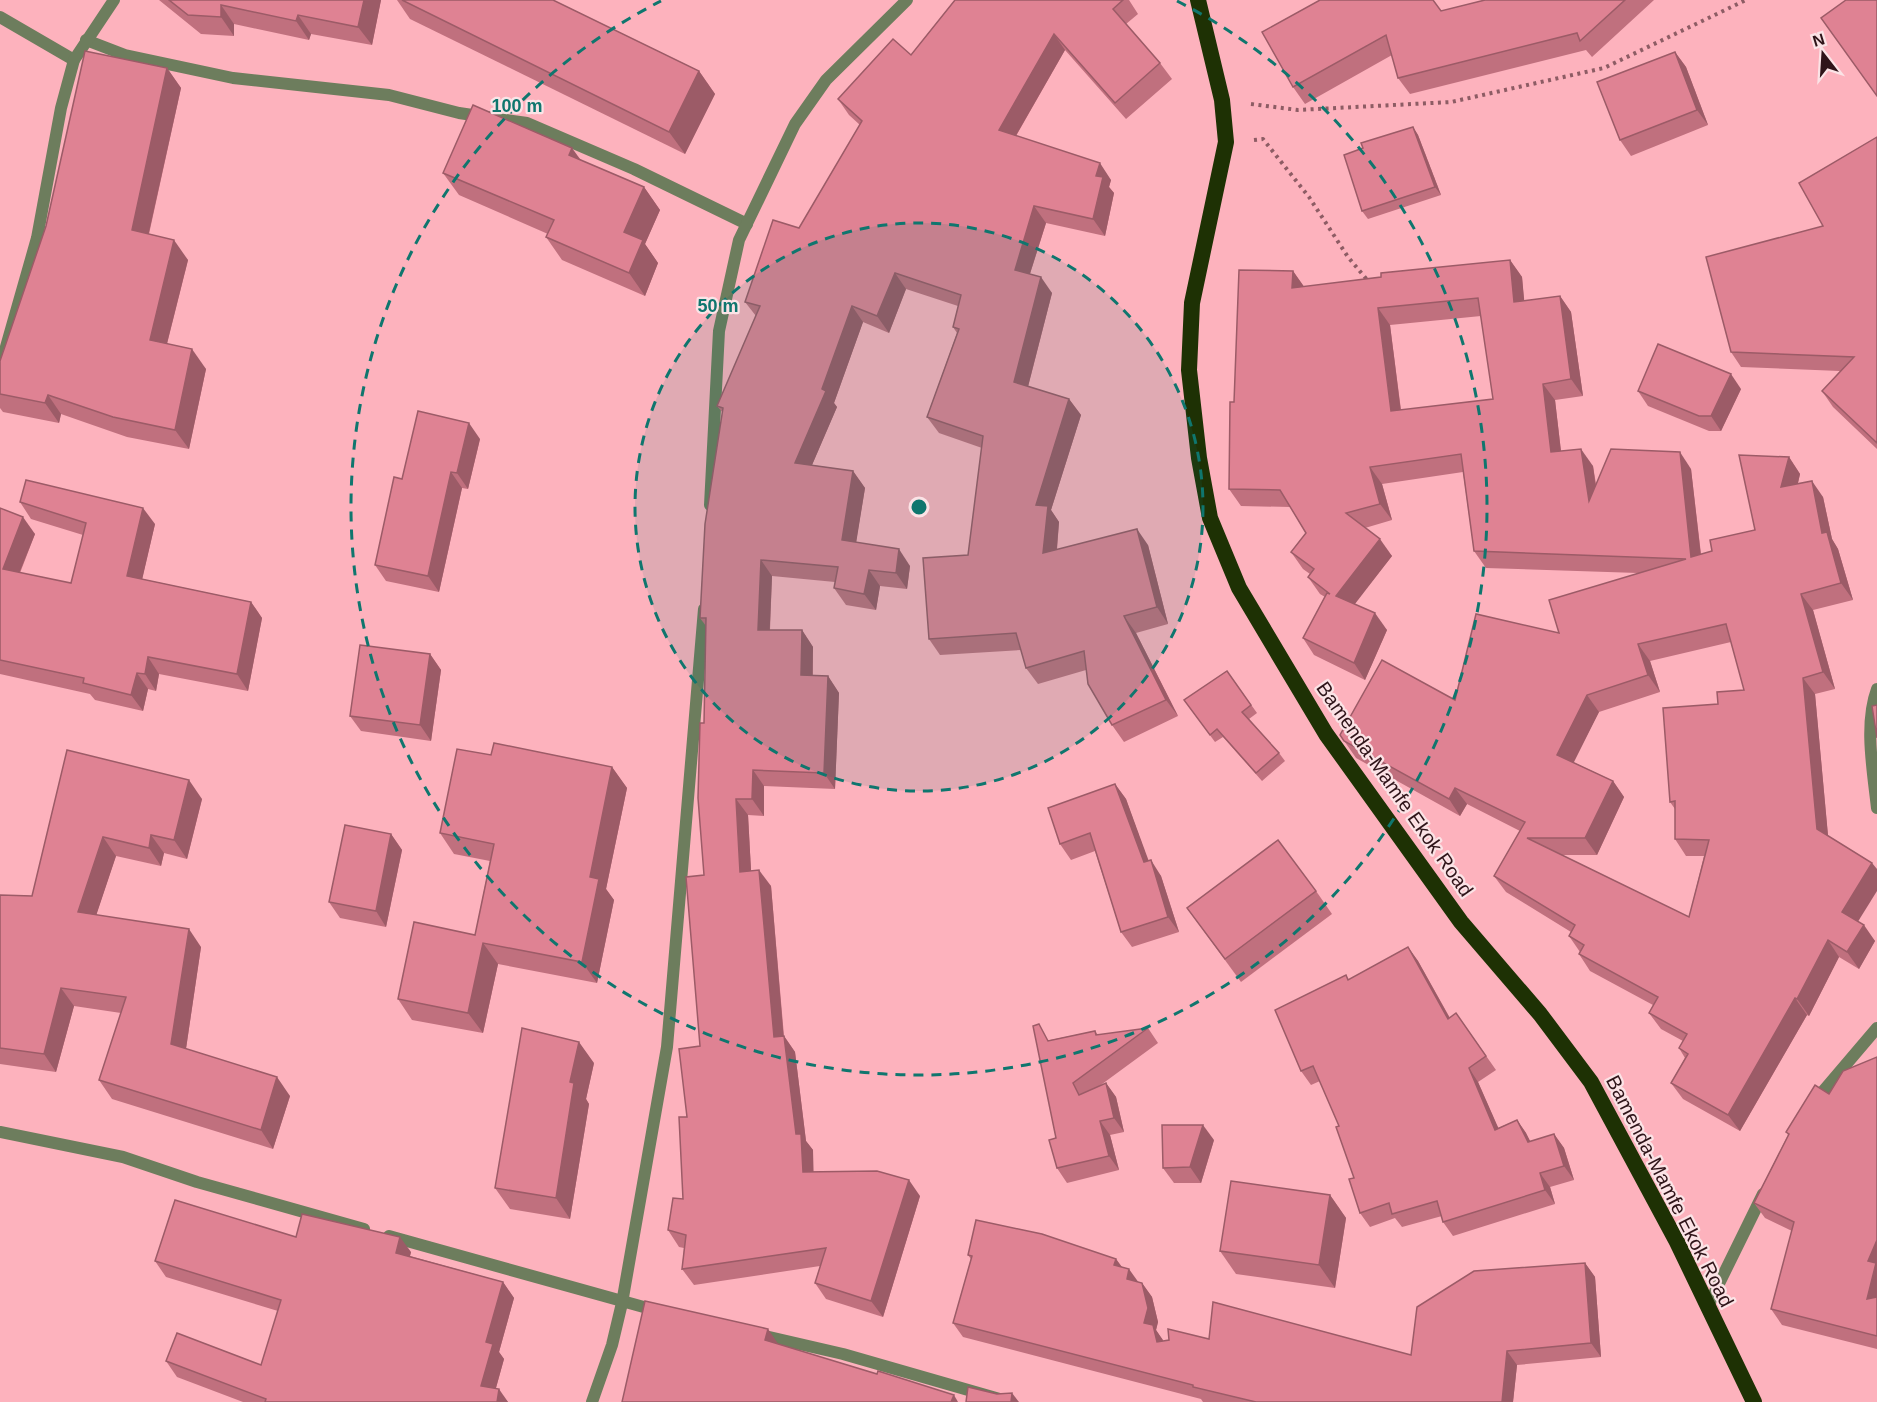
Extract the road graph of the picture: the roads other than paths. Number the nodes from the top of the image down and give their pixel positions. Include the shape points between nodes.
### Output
1 (114, 0) edge
2 (907, 0) edge
3 (1198, 0) edge
4 (0, 17) edge
5 (86, 39) junction
6 (74, 60) junction
7 (747, 224) junction
8 (0, 368) edge
9 (709, 514) edge
10 (705, 594) edge
11 (1877, 689) edge
12 (1877, 808) edge
13 (1877, 1028) edge
14 (1809, 1110) edge
15 (0, 1132) edge
16 (1770, 1180) edge
17 (622, 1303) junction
18 (1707, 1308) junction
19 (669, 1314) edge
20 (750, 1333) edge
21 (592, 1402) edge
22 (1011, 1402) edge
23 (1754, 1402) edge

1 - 5 street
2 - 7 street via 826,80 801,115
3 - 18 highway, Bamenda-Mamfe Ekok Road via 1222,100 1226,142 1192,303 1189,370 1210,518 1239,588 1326,734 1461,922 1540,1014 1591,1082 1677,1242
4 - 6 street
5 - 6 street
5 - 7 street via 125,55 233,78 389,95 527,123
6 - 8 street via 37,238
7 - 9 street via 739,240 719,331
10 - 17 street via 667,1047
11 - 12 street via 1872,701 1872,761
13 - 14 street via 1820,1092
15 - 17 street via 123,1157 197,1182
16 - 18 street
17 - 19 street
17 - 21 street
18 - 23 highway, Bamenda-Mamfe Ekok Road
20 - 22 street via 843,1354

